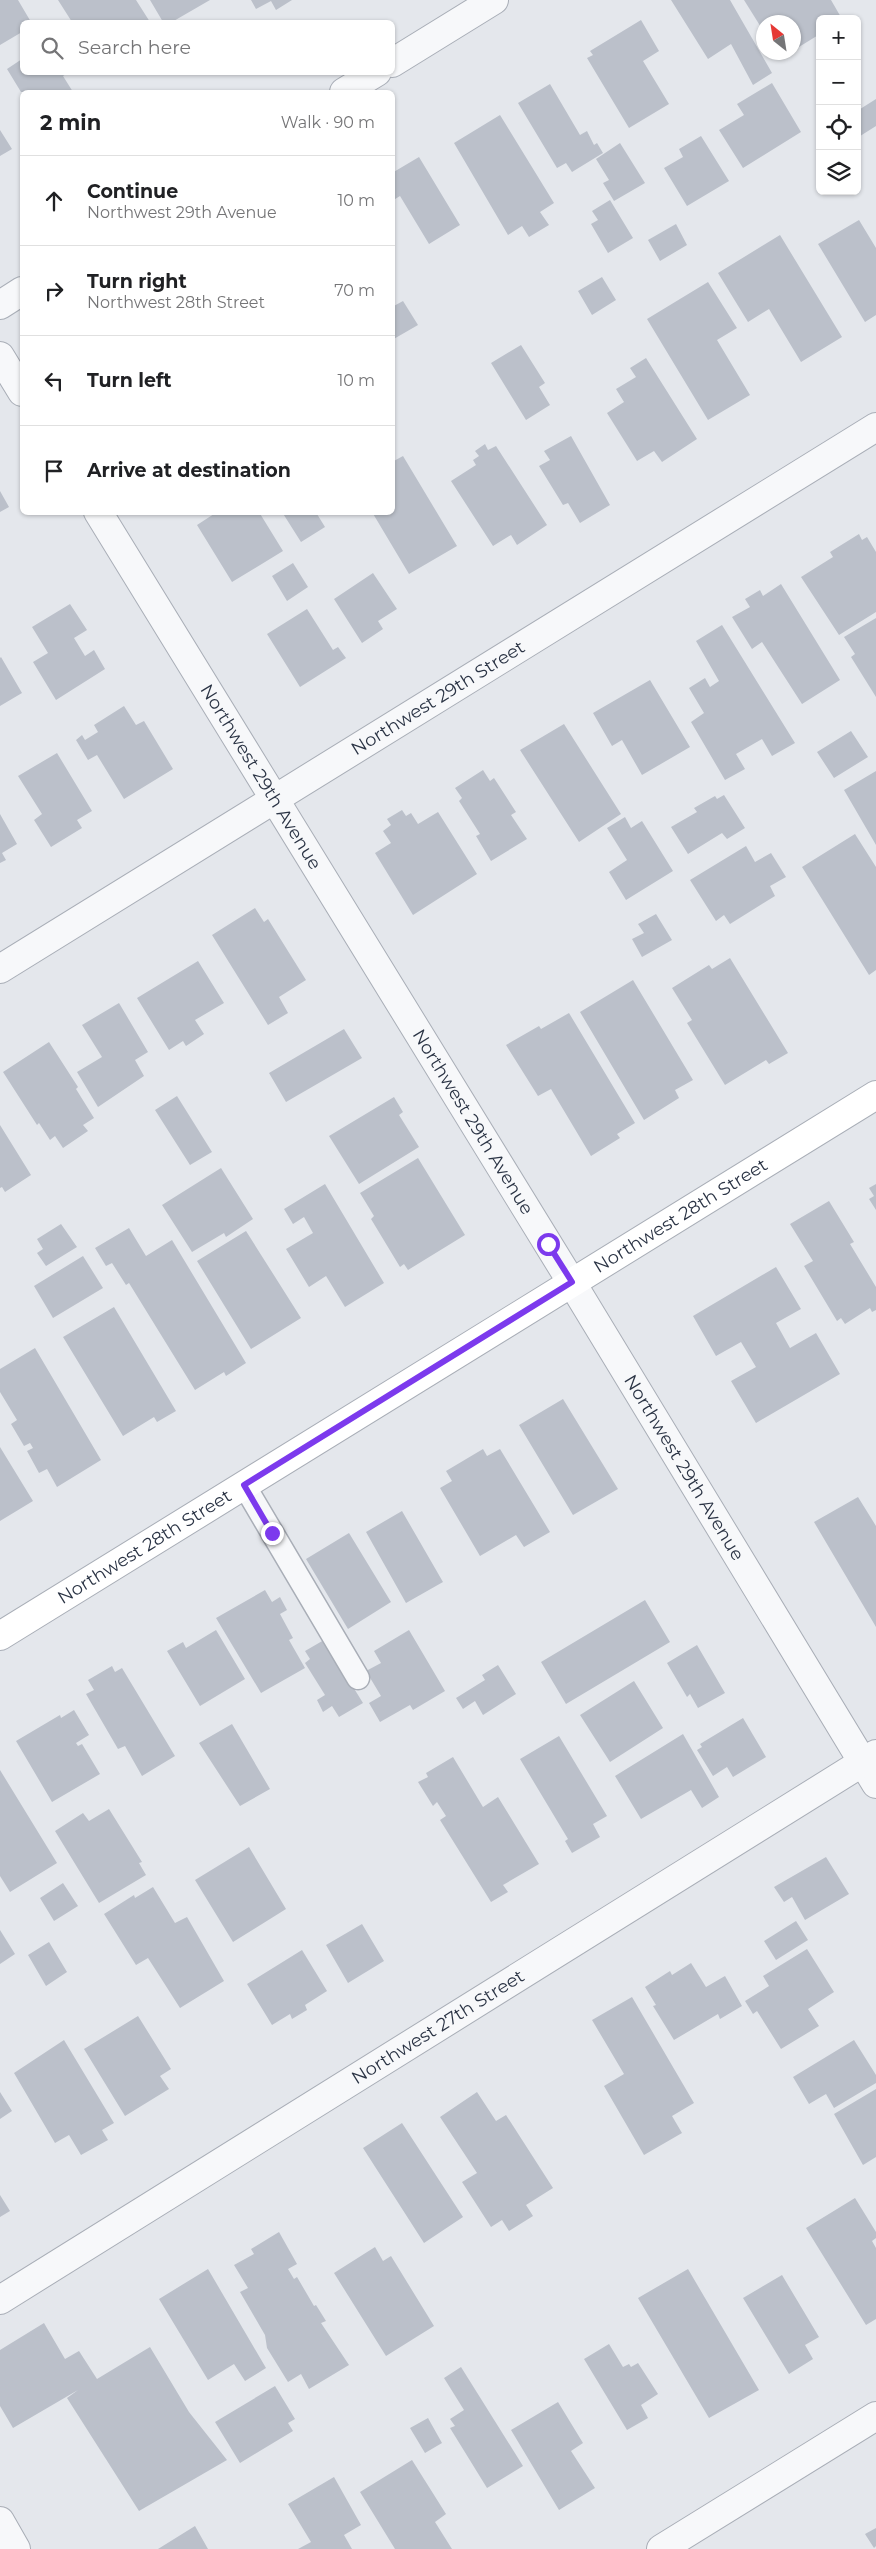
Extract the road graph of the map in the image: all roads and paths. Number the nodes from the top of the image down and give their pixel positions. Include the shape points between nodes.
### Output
1 (494, 0) edge
2 (395, 61) edge
3 (372, 75) edge
4 (347, 90) edge
5 (20, 293) edge
6 (0, 305) edge
7 (0, 356) edge
8 (20, 389) edge
9 (876, 427) edge
10 (100, 515) edge
11 (276, 798) junction
12 (0, 969) edge
13 (876, 1095) edge
14 (572, 1282) junction
15 (244, 1485) junction
16 (0, 1636) edge
17 (358, 1678) dead end
18 (872, 1767) edge
19 (0, 2300) edge
20 (876, 2416) edge
21 (0, 2521) edge
22 (677, 2545) edge
23 (16, 2549) edge

1 - 2 street
3 - 4 street
5 - 6 street
7 - 8 street
9 - 11 street, Northwest 29th Street
10 - 11 street, Northwest 29th Avenue
11 - 12 street, Northwest 29th Street
11 - 14 street, Northwest 29th Avenue
13 - 14 street, Northwest 28th Street
14 - 15 street, Northwest 28th Street
14 - 18 street, Northwest 29th Avenue
15 - 16 street, Northwest 28th Street
15 - 17 lane
18 - 19 street, Northwest 27th Street
20 - 22 street
21 - 23 street

